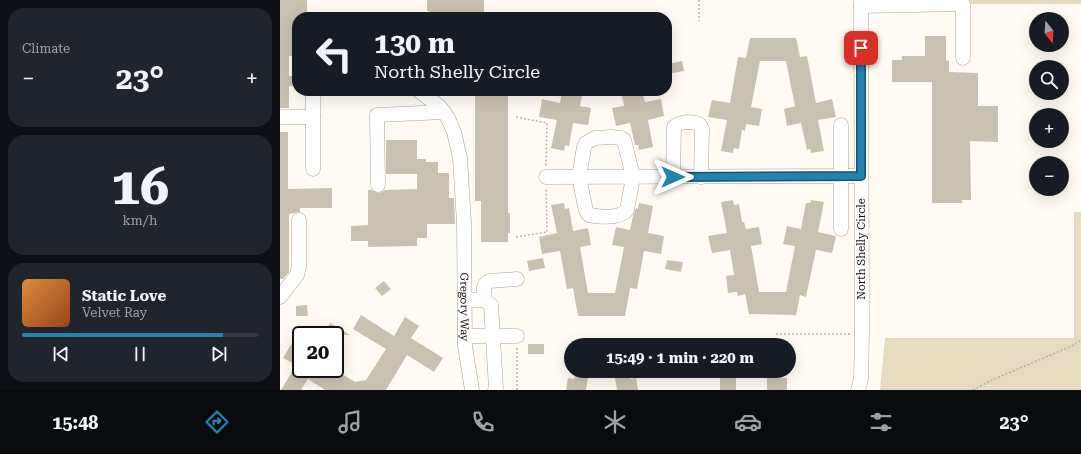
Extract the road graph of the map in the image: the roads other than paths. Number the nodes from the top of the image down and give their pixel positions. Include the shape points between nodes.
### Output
1 (861, 3) edge
2 (963, 58) dead end
3 (313, 96) edge
4 (426, 96) edge
5 (444, 112) junction
6 (280, 117) edge
7 (313, 117) junction
8 (841, 125) dead end
9 (313, 169) dead end
10 (841, 176) junction
11 (861, 176) junction
12 (546, 177) dead end
13 (579, 177) junction
14 (633, 177) junction
15 (673, 177) junction
16 (701, 177) junction
17 (378, 185) dead end
18 (299, 220) dead end
19 (841, 229) dead end
20 (517, 279) dead end
21 (280, 297) edge
22 (465, 300) junction
23 (484, 300) junction
24 (465, 336) junction
25 (493, 336) junction
26 (517, 336) road end
27 (859, 384) edge
28 (472, 390) edge
29 (495, 390) edge

1 - 2 street via 963,4
1 - 11 street, North Shelly Circle
3 - 7 street
4 - 5 street
5 - 17 street via 377,115
5 - 22 street, Gregory Way via 454,132 460,158
6 - 7 street
7 - 9 street
8 - 10 street
10 - 11 street
10 - 16 street
10 - 19 street
11 - 27 street, North Shelly Circle via 862,334
12 - 13 street
13 - 14 street
13 - 14 street via 587,213 611,217 627,210
13 - 14 street via 586,143 595,138 611,137 624,140
14 - 15 street
15 - 16 street
15 - 16 street via 674,127 684,122 699,124 702,129
18 - 21 street via 299,268 297,275
20 - 23 street via 486,283
22 - 23 street
22 - 24 street, Gregory Way
23 - 25 street via 491,305
24 - 25 street
24 - 28 street, Gregory Way
25 - 26 street
25 - 29 street

